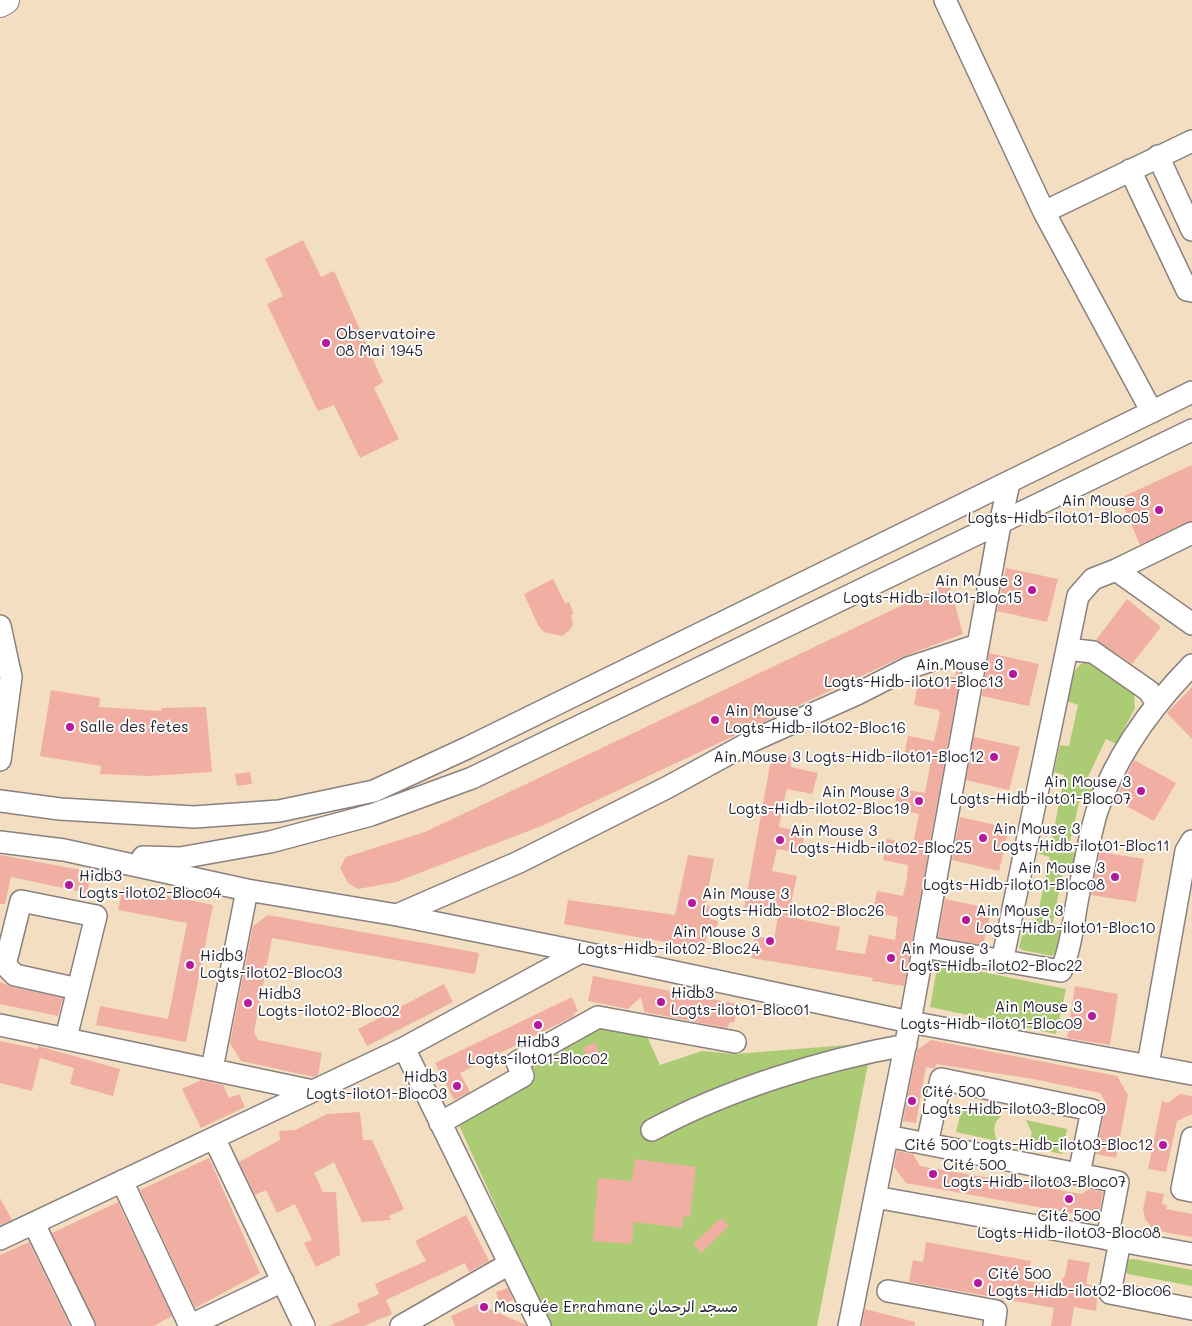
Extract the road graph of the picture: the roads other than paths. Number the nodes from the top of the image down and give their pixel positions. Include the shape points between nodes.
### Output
1 (5, 0) edge
2 (945, 0) edge
3 (0, 3) edge
4 (1192, 141) edge
5 (1158, 156) junction
6 (1130, 170) junction
7 (1044, 212) junction
8 (1192, 230) edge
9 (1192, 291) edge
10 (1192, 392) edge
11 (1152, 412) junction
12 (1192, 430) edge
13 (1009, 483) junction
14 (1000, 524) junction
15 (1192, 533) edge
16 (1116, 570) junction
17 (1192, 624) edge
18 (0, 626) edge
19 (978, 645) junction
20 (1067, 649) junction
21 (1192, 665) edge
22 (1157, 704) junction
23 (0, 760) edge
24 (0, 801) edge
25 (1192, 841) edge
26 (0, 842) edge
27 (88, 855) junction
28 (247, 890) junction
29 (397, 915) junction
30 (924, 947) junction
31 (581, 952) junction
32 (1002, 962) junction
33 (78, 989) junction
34 (910, 1022) junction
35 (0, 1025) edge
36 (66, 1038) junction
37 (734, 1042) dead end
38 (906, 1045) junction
39 (404, 1048) junction
40 (1148, 1065) junction
41 (212, 1069) junction
42 (1192, 1074) edge
43 (313, 1091) junction
44 (440, 1123) junction
45 (652, 1130) dead end
46 (888, 1136) junction
47 (214, 1138) junction
48 (1192, 1138) edge
49 (927, 1144) junction
50 (1079, 1174) junction
51 (122, 1181) junction
52 (1192, 1191) edge
53 (875, 1196) junction
54 (34, 1224) junction
55 (0, 1239) edge
56 (1113, 1240) junction
57 (1192, 1254) edge
58 (509, 1264) junction
59 (283, 1281) junction
60 (888, 1291) dead end
61 (1192, 1309) edge
62 (84, 1326) edge
63 (190, 1326) edge
64 (304, 1326) edge
65 (401, 1326) edge
66 (540, 1326) edge
67 (849, 1326) edge
68 (994, 1326) edge

1 - 3 main road
2 - 7 street
4 - 5 street
5 - 6 street
5 - 8 street
6 - 7 street
6 - 9 street via 1187,290
7 - 11 street
10 - 11 street
11 - 13 street
12 - 14 street
13 - 14 street
13 - 24 street via 374,791 279,811 194,817 60,809
14 - 19 street
14 - 27 street via 472,778 371,815 270,842 180,858
15 - 16 street
16 - 17 street
16 - 20 street via 1093,579 1078,596
18 - 23 street via 11,677
19 - 29 street via 908,668 752,740 668,787 519,862
19 - 30 street
20 - 22 street via 1093,652 1149,691
20 - 32 street
21 - 22 street
22 - 32 street via 1121,756 1097,811 1067,958 1061,971
25 - 40 street via 1186,851
26 - 27 street
27 - 28 street
28 - 29 street
28 - 41 street
29 - 31 street
30 - 32 street
30 - 34 street
31 - 34 street
31 - 39 street
33 - 33 street via 96,916 21,901 5,965 15,975
33 - 36 street
34 - 38 street
34 - 40 street
35 - 36 street
36 - 41 street
37 - 44 street via 598,1018 517,1062 522,1076
38 - 45 street via 860,1053 772,1080 676,1117
38 - 46 street
39 - 43 street
39 - 44 street
40 - 42 street
41 - 43 street
43 - 47 street
44 - 58 street
46 - 49 street
46 - 53 street
47 - 51 street
47 - 59 street
48 - 52 street via 1182,1189
49 - 50 street
49 - 50 street via 941,1079 1092,1110
50 - 56 street via 1118,1182
51 - 54 street
51 - 63 street
53 - 56 street
53 - 67 street
54 - 55 street
54 - 62 street
56 - 57 street
56 - 61 street via 1110,1293
58 - 65 street
58 - 66 street
59 - 63 street
59 - 64 street
60 - 68 street via 996,1311

